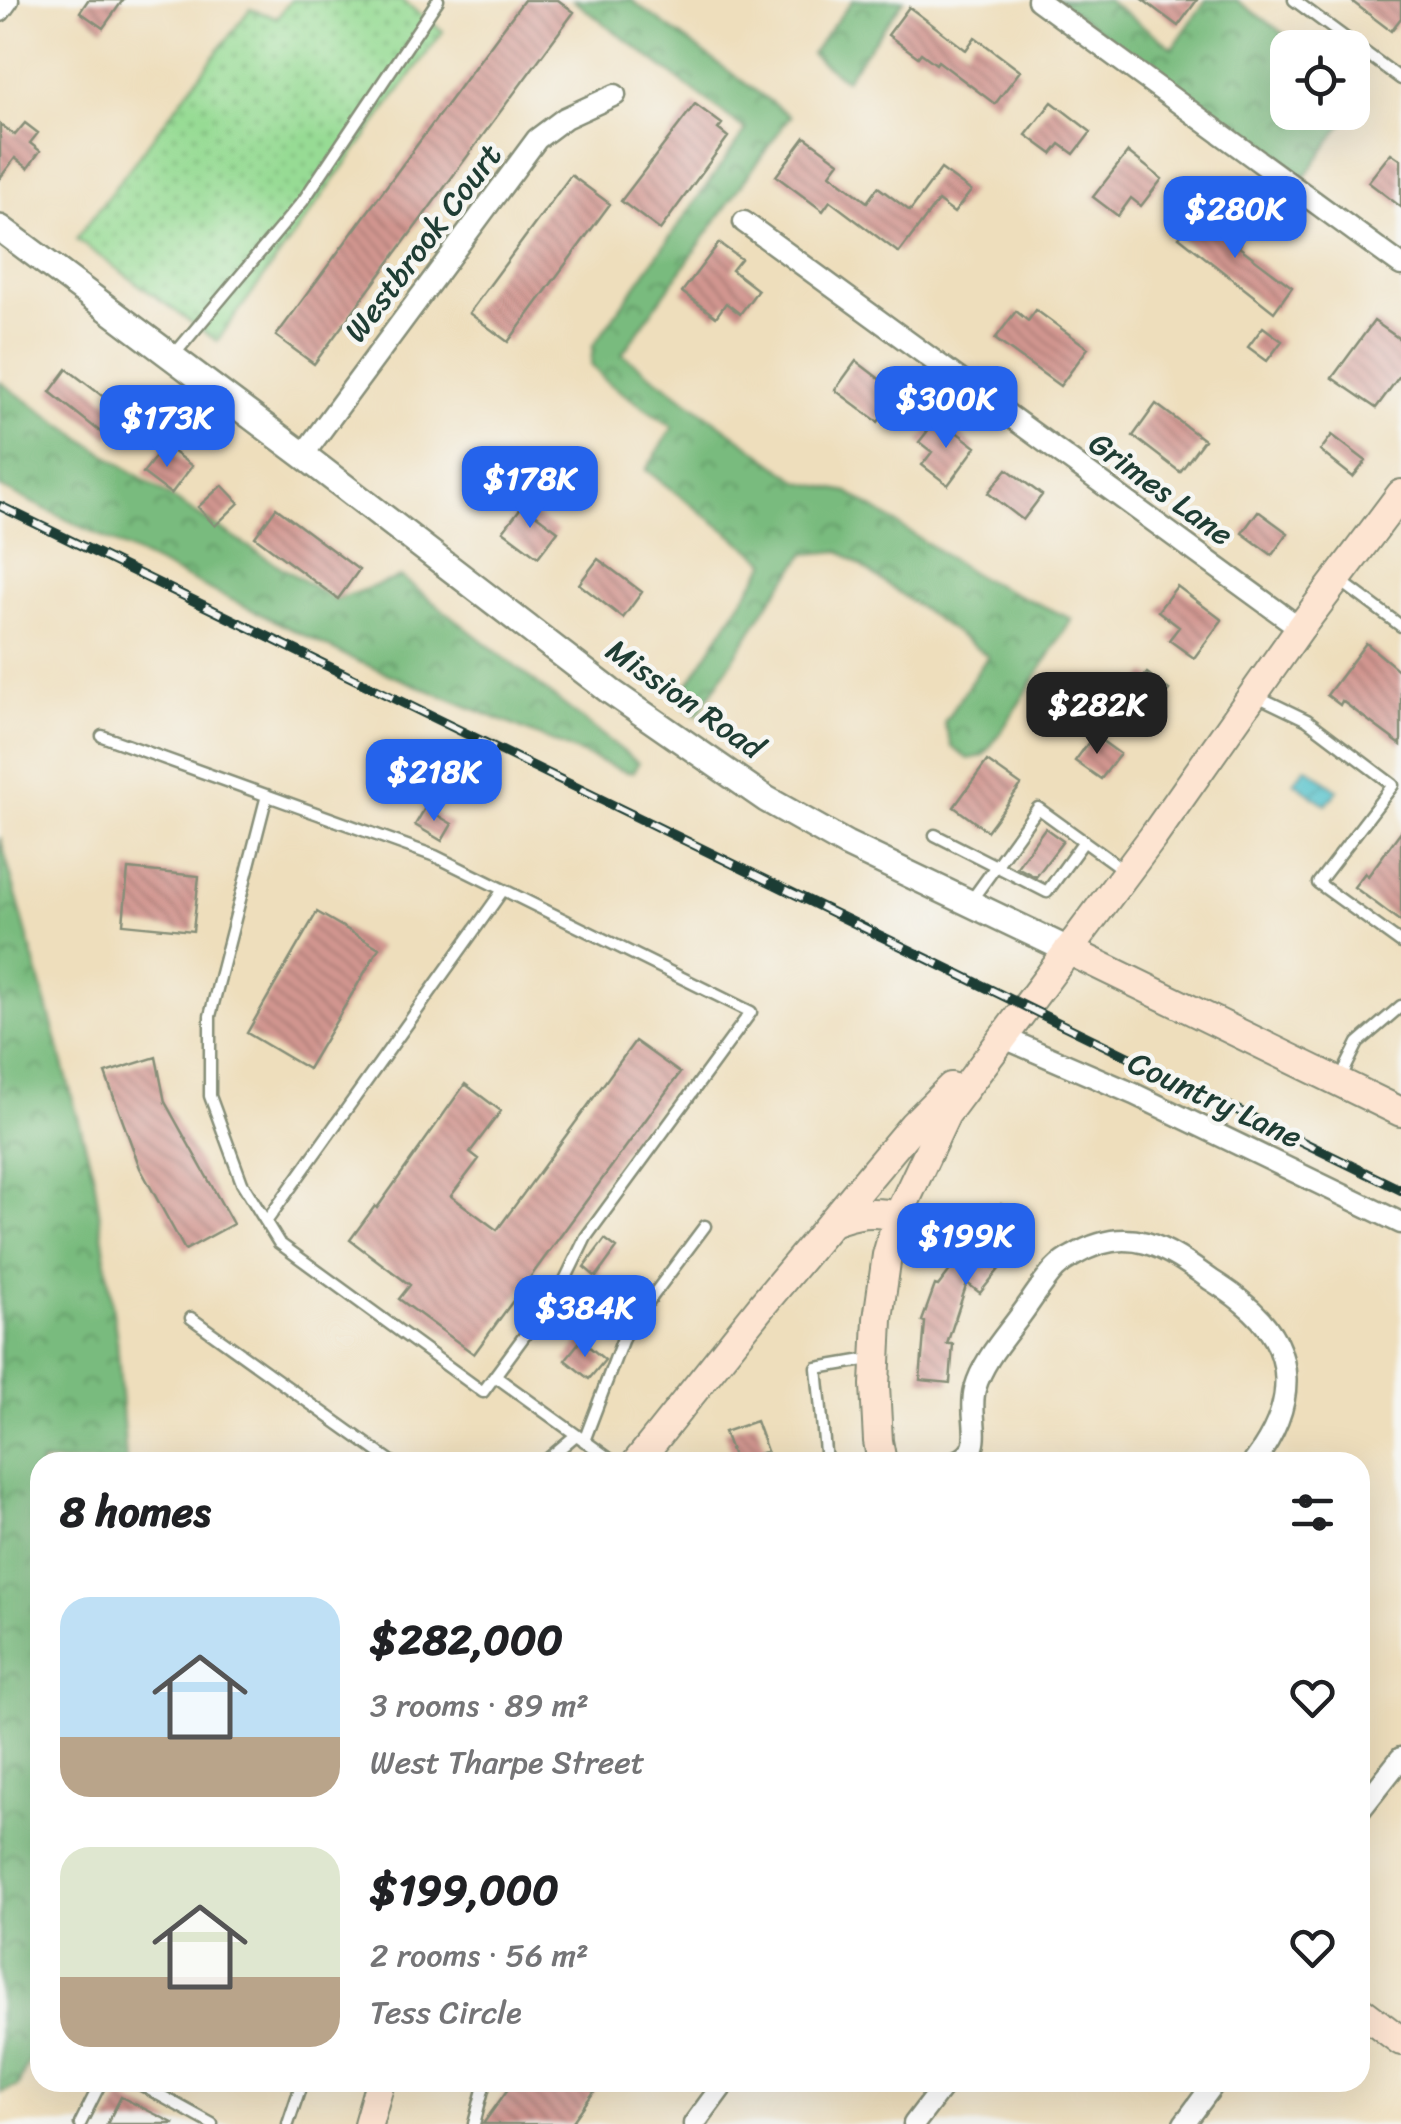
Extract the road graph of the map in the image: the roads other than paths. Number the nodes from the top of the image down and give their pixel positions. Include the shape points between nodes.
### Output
1 (8, 0) edge
2 (438, 0) edge
3 (1038, 0) edge
4 (1294, 0) edge
5 (0, 11) edge
6 (1401, 79) edge
7 (615, 94) dead end
8 (744, 222) dead end
9 (0, 228) edge
10 (1401, 264) edge
11 (172, 357) junction
12 (303, 454) junction
13 (1401, 494) edge
14 (1337, 578) junction
15 (1401, 626) edge
16 (1300, 628) junction
17 (1254, 694) junction
18 (102, 736) dead end
19 (267, 796) junction
20 (935, 836) dead end
21 (1084, 842) junction
22 (996, 866) junction
23 (1126, 872) junction
24 (504, 890) junction
25 (970, 903) junction
26 (1401, 943) edge
27 (1068, 950) junction
28 (1401, 1006) edge
29 (1002, 1037) junction
30 (1339, 1082) junction
31 (1401, 1112) edge
32 (898, 1216) junction
33 (266, 1222) junction
34 (832, 1222) junction
35 (1401, 1223) edge
36 (705, 1226) dead end
37 (191, 1318) dead end
38 (877, 1358) junction
39 (494, 1376) junction
40 (580, 1438) junction
41 (378, 1452) edge
42 (559, 1452) edge
43 (600, 1452) edge
44 (645, 1452) edge
45 (825, 1452) edge
46 (880, 1452) edge
47 (972, 1452) edge
48 (1261, 1452) edge
49 (1401, 1758) edge
50 (1370, 1797) edge
51 (1370, 2017) edge
52 (1401, 2040) edge
53 (96, 2092) edge
54 (154, 2092) edge
55 (299, 2092) edge
56 (377, 2092) edge
57 (482, 2092) edge
58 (718, 2092) edge
59 (938, 2092) edge
60 (1208, 2092) edge
61 (80, 2124) edge
62 (212, 2124) edge
63 (288, 2124) edge
64 (368, 2124) edge
65 (474, 2124) edge
66 (694, 2124) edge
67 (914, 2124) edge
68 (1184, 2124) edge

1 - 5 street
2 - 11 lane via 302,201
3 - 10 street
4 - 6 lane
7 - 12 street, Westbrook Court via 537,139
8 - 16 street, Grimes Lane
9 - 11 street, Mission Road
11 - 12 street, Mission Road
12 - 25 street, Mission Road via 610,691 766,798
13 - 14 main road
14 - 15 lane
14 - 16 main road
16 - 17 main road
17 - 23 main road
17 - 26 lane via 1307,720 1393,785 1318,883
18 - 19 lane
19 - 24 lane via 435,856
19 - 33 lane via 210,1016 210,1096 242,1183
20 - 22 lane
21 - 22 lane via 1047,892
21 - 22 lane via 1038,808
21 - 23 lane
22 - 25 lane
23 - 27 main road
24 - 33 lane
24 - 39 lane via 750,1012
25 - 27 street, Mission Road
27 - 29 main road
27 - 30 main road, Mission Road
28 - 30 lane via 1358,1044
29 - 32 main road via 946,1114
29 - 34 main road via 913,1124
29 - 35 street, Country Lane
30 - 31 main road, Mission Road
32 - 34 main road via 858,1212
32 - 38 main road via 887,1254
33 - 39 lane via 279,1243 482,1392
34 - 44 main road
36 - 40 lane via 625,1334
37 - 41 lane
38 - 45 lane via 818,1368
38 - 46 main road
39 - 40 lane
40 - 42 lane
40 - 43 lane
47 - 48 street via 976,1385 1049,1276 1092,1246 1131,1238 1170,1251 1244,1303 1273,1336 1286,1400
49 - 50 street
51 - 52 main road
53 - 61 lane
54 - 62 lane
55 - 63 lane
56 - 64 main road
57 - 65 lane
58 - 66 street
59 - 67 street
60 - 68 street

